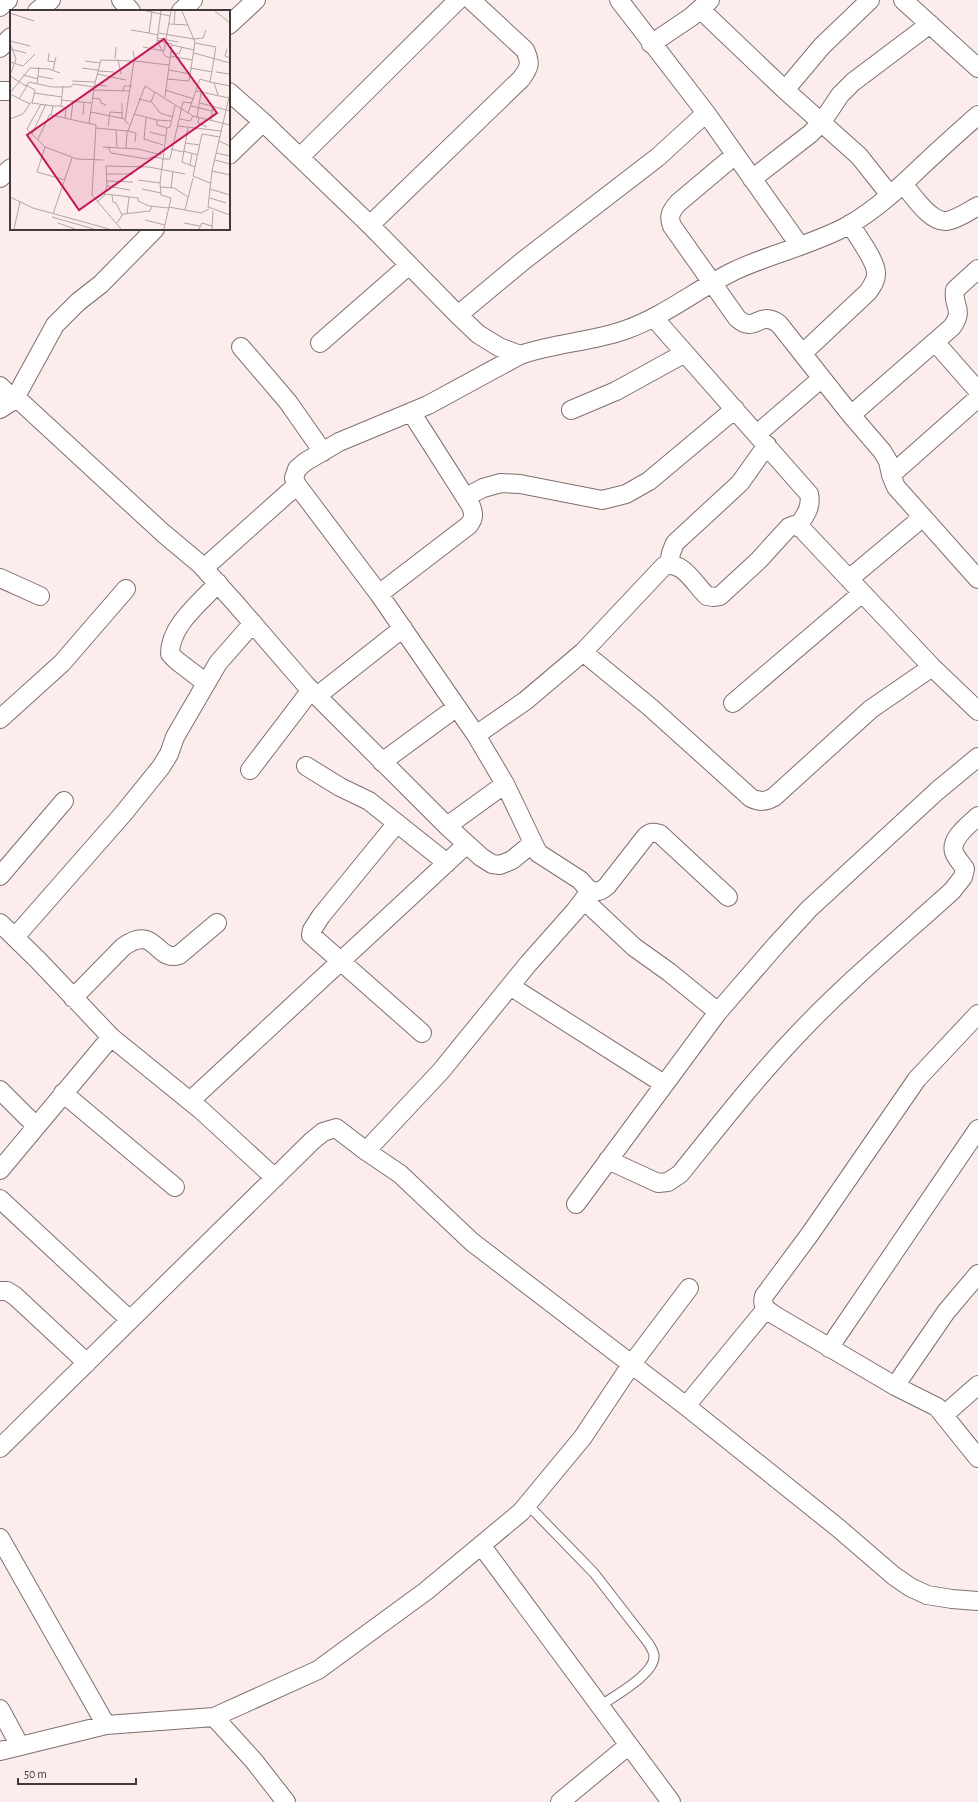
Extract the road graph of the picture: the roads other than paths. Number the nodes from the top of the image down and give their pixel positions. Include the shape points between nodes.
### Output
1 (8, 0) edge
2 (121, 0) edge
3 (193, 0) edge
4 (256, 0) edge
5 (458, 0) edge
6 (471, 0) edge
7 (619, 0) edge
8 (870, 0) edge
9 (903, 0) edge
10 (705, 4) edge
11 (0, 7) edge
12 (130, 10) edge
13 (182, 10) edge
14 (230, 24) edge
15 (930, 24) junction
16 (10, 38) edge
17 (652, 44) junction
18 (0, 48) edge
19 (978, 68) edge
20 (785, 90) junction
21 (230, 93) edge
22 (706, 114) junction
23 (978, 115) edge
24 (263, 122) junction
25 (822, 122) junction
26 (230, 154) edge
27 (735, 155) junction
28 (300, 157) junction
29 (10, 169) edge
30 (0, 178) edge
31 (752, 179) junction
32 (897, 189) junction
33 (978, 206) edge
34 (850, 224) junction
35 (370, 225) junction
36 (154, 230) edge
37 (800, 246) junction
38 (408, 266) junction
39 (978, 269) edge
40 (712, 283) junction
41 (458, 315) junction
42 (654, 318) junction
43 (935, 342) junction
44 (320, 343) dead end
45 (241, 347) dead end
46 (685, 353) junction
47 (803, 353) junction
48 (520, 355) junction
49 (822, 378) junction
50 (0, 386) edge
51 (978, 391) edge
52 (978, 398) edge
53 (7, 405) edge
54 (735, 409) junction
55 (571, 410) dead end
56 (411, 412) junction
57 (851, 415) junction
58 (762, 440) junction
59 (323, 452) junction
60 (891, 475) junction
61 (297, 485) junction
62 (466, 497) junction
63 (923, 517) junction
64 (798, 526) junction
65 (669, 564) junction
66 (204, 568) junction
67 (0, 578) edge
68 (978, 578) edge
69 (849, 579) junction
70 (218, 583) junction
71 (126, 590) dead end
72 (862, 593) junction
73 (379, 594) junction
74 (40, 596) dead end
75 (252, 623) junction
76 (403, 628) junction
77 (583, 652) junction
78 (932, 667) junction
79 (206, 683) junction
80 (314, 693) junction
81 (733, 703) dead end
82 (457, 707) junction
83 (978, 711) edge
84 (0, 720) edge
85 (476, 735) junction
86 (978, 757) edge
87 (382, 762) junction
88 (306, 766) dead end
89 (250, 770) dead end
90 (505, 784) junction
91 (64, 801) dead end
92 (978, 816) edge
93 (397, 823) junction
94 (447, 826) junction
95 (533, 843) junction
96 (467, 844) junction
97 (447, 863) junction
98 (0, 876) edge
99 (586, 895) junction
100 (728, 897) dead end
101 (0, 922) edge
102 (217, 923) dead end
103 (15, 937) junction
104 (340, 962) junction
105 (510, 986) junction
106 (73, 998) junction
107 (718, 1012) junction
108 (978, 1014) edge
109 (422, 1033) dead end
110 (111, 1037) junction
111 (664, 1084) junction
112 (0, 1090) edge
113 (63, 1093) junction
114 (190, 1101) junction
115 (36, 1126) junction
116 (978, 1129) edge
117 (366, 1152) junction
118 (608, 1160) junction
119 (0, 1170) edge
120 (275, 1178) junction
121 (174, 1187) dead end
122 (0, 1199) edge
123 (576, 1204) dead end
124 (978, 1274) edge
125 (689, 1288) dead end
126 (0, 1291) edge
127 (765, 1310) junction
128 (130, 1320) junction
129 (829, 1348) junction
130 (87, 1363) junction
131 (631, 1365) junction
132 (978, 1385) edge
133 (895, 1386) junction
134 (686, 1406) junction
135 (944, 1416) junction
136 (0, 1448) edge
137 (978, 1458) edge
138 (527, 1504) junction
139 (0, 1538) edge
140 (481, 1545) junction
141 (978, 1601) edge
142 (600, 1706) junction
143 (0, 1709) edge
144 (214, 1717) junction
145 (106, 1725) junction
146 (629, 1745) junction
147 (20, 1746) junction
148 (0, 1751) edge
149 (286, 1802) edge
150 (560, 1802) edge
151 (671, 1802) edge

1 - 11 street
2 - 12 street
3 - 13 street
4 - 14 street
5 - 28 street
6 - 35 street via 525,50 530,60 528,70
7 - 17 street
8 - 20 street via 822,46
9 - 15 street
10 - 17 street
10 - 20 street
15 - 19 street
15 - 25 street via 853,82 840,95
16 - 18 street
17 - 22 street
20 - 25 street
21 - 24 street
22 - 27 street
22 - 41 street via 658,157 523,261
23 - 32 street
24 - 26 street
24 - 28 street
25 - 31 street
25 - 32 street
27 - 31 street
27 - 40 street via 678,203 670,213 669,220 672,226
28 - 35 street
29 - 30 street
31 - 37 street
32 - 33 street via 937,220 947,221
32 - 34 street
34 - 37 street
34 - 47 street via 875,264 874,283 868,292
35 - 38 street
36 - 53 street via 101,284 59,320
37 - 40 street via 746,266
38 - 41 street
38 - 44 street
39 - 43 street via 955,290 957,321
40 - 42 street
40 - 47 street via 743,323 748,325 771,318
41 - 48 street via 483,337
42 - 46 street
42 - 48 street via 602,337 535,349
43 - 51 street
43 - 57 street
45 - 59 street via 288,402
46 - 54 street
46 - 55 street via 616,391
47 - 49 street
48 - 56 street
49 - 57 street
49 - 58 street
50 - 53 street
52 - 60 street
53 - 66 street via 21,402 31,410
54 - 58 street
54 - 62 street via 649,481 626,494 602,500 520,484 501,483 482,488
56 - 59 street via 339,442
56 - 62 street
57 - 60 street via 882,451 888,460
58 - 64 street via 809,494 810,506
58 - 65 street via 740,482 675,543
59 - 61 street via 297,469 294,478
60 - 63 street via 896,487
61 - 66 street
61 - 73 street
62 - 73 street via 474,514 469,525
63 - 68 street
63 - 69 street
64 - 65 street via 789,528 720,596 707,596 681,568
64 - 69 street
65 - 77 street via 657,572
66 - 70 street
67 - 74 street
69 - 72 street
70 - 75 street
70 - 79 street via 182,623 170,647 170,654
71 - 84 street via 62,663
72 - 78 street
72 - 81 street
73 - 76 street
75 - 79 street via 224,654
75 - 80 street
76 - 80 street
76 - 82 street
77 - 78 street via 758,802 767,802 774,797 871,709
77 - 85 street via 525,701
78 - 83 street
79 - 103 street via 161,767
80 - 87 street
80 - 89 street
82 - 85 street
82 - 87 street
85 - 90 street
86 - 107 street via 808,908
87 - 94 street
88 - 93 street via 369,802
90 - 94 street
90 - 95 street
91 - 98 street
92 - 118 street via 953,845 954,854 965,869 964,877 798,1034 758,1077 680,1174 668,1182 658,1183
93 - 97 street
93 - 104 street via 312,930 311,936
94 - 96 street
95 - 96 street via 512,860 500,865 492,864
95 - 99 street via 538,853 580,880
96 - 97 street
97 - 104 street
99 - 100 street via 601,891 607,886 646,836 655,832
99 - 105 street
99 - 107 street via 626,940
101 - 103 street
102 - 106 street via 179,955 172,957 150,941 131,941
103 - 106 street
104 - 109 street
104 - 114 street
105 - 111 street
105 - 117 street via 441,1071
106 - 110 street
107 - 111 street
108 - 127 street via 917,1079 764,1296 762,1303
110 - 113 street
110 - 114 street
111 - 118 street
112 - 115 street
113 - 115 street
113 - 121 street
114 - 120 street
115 - 119 street
116 - 129 street
117 - 120 street via 336,1128 323,1132
117 - 131 street via 400,1174 472,1242
118 - 123 street
120 - 128 street
122 - 128 street
124 - 133 street via 946,1312
125 - 131 street
126 - 130 street via 7,1291 15,1296
127 - 129 street
127 - 134 street
128 - 130 street
129 - 133 street
130 - 136 street
131 - 134 street
131 - 138 street via 583,1437
132 - 135 street
133 - 135 street via 928,1402
134 - 141 street via 910,1587 927,1595
135 - 137 street
138 - 140 street
138 - 142 lane via 594,1573 649,1644 654,1655 652,1664 644,1674
139 - 145 street
140 - 142 street
140 - 144 street via 426,1591 318,1670
142 - 146 street
143 - 147 street
144 - 145 street
144 - 149 street via 250,1756
145 - 147 street
146 - 150 street
146 - 151 street
147 - 148 street

